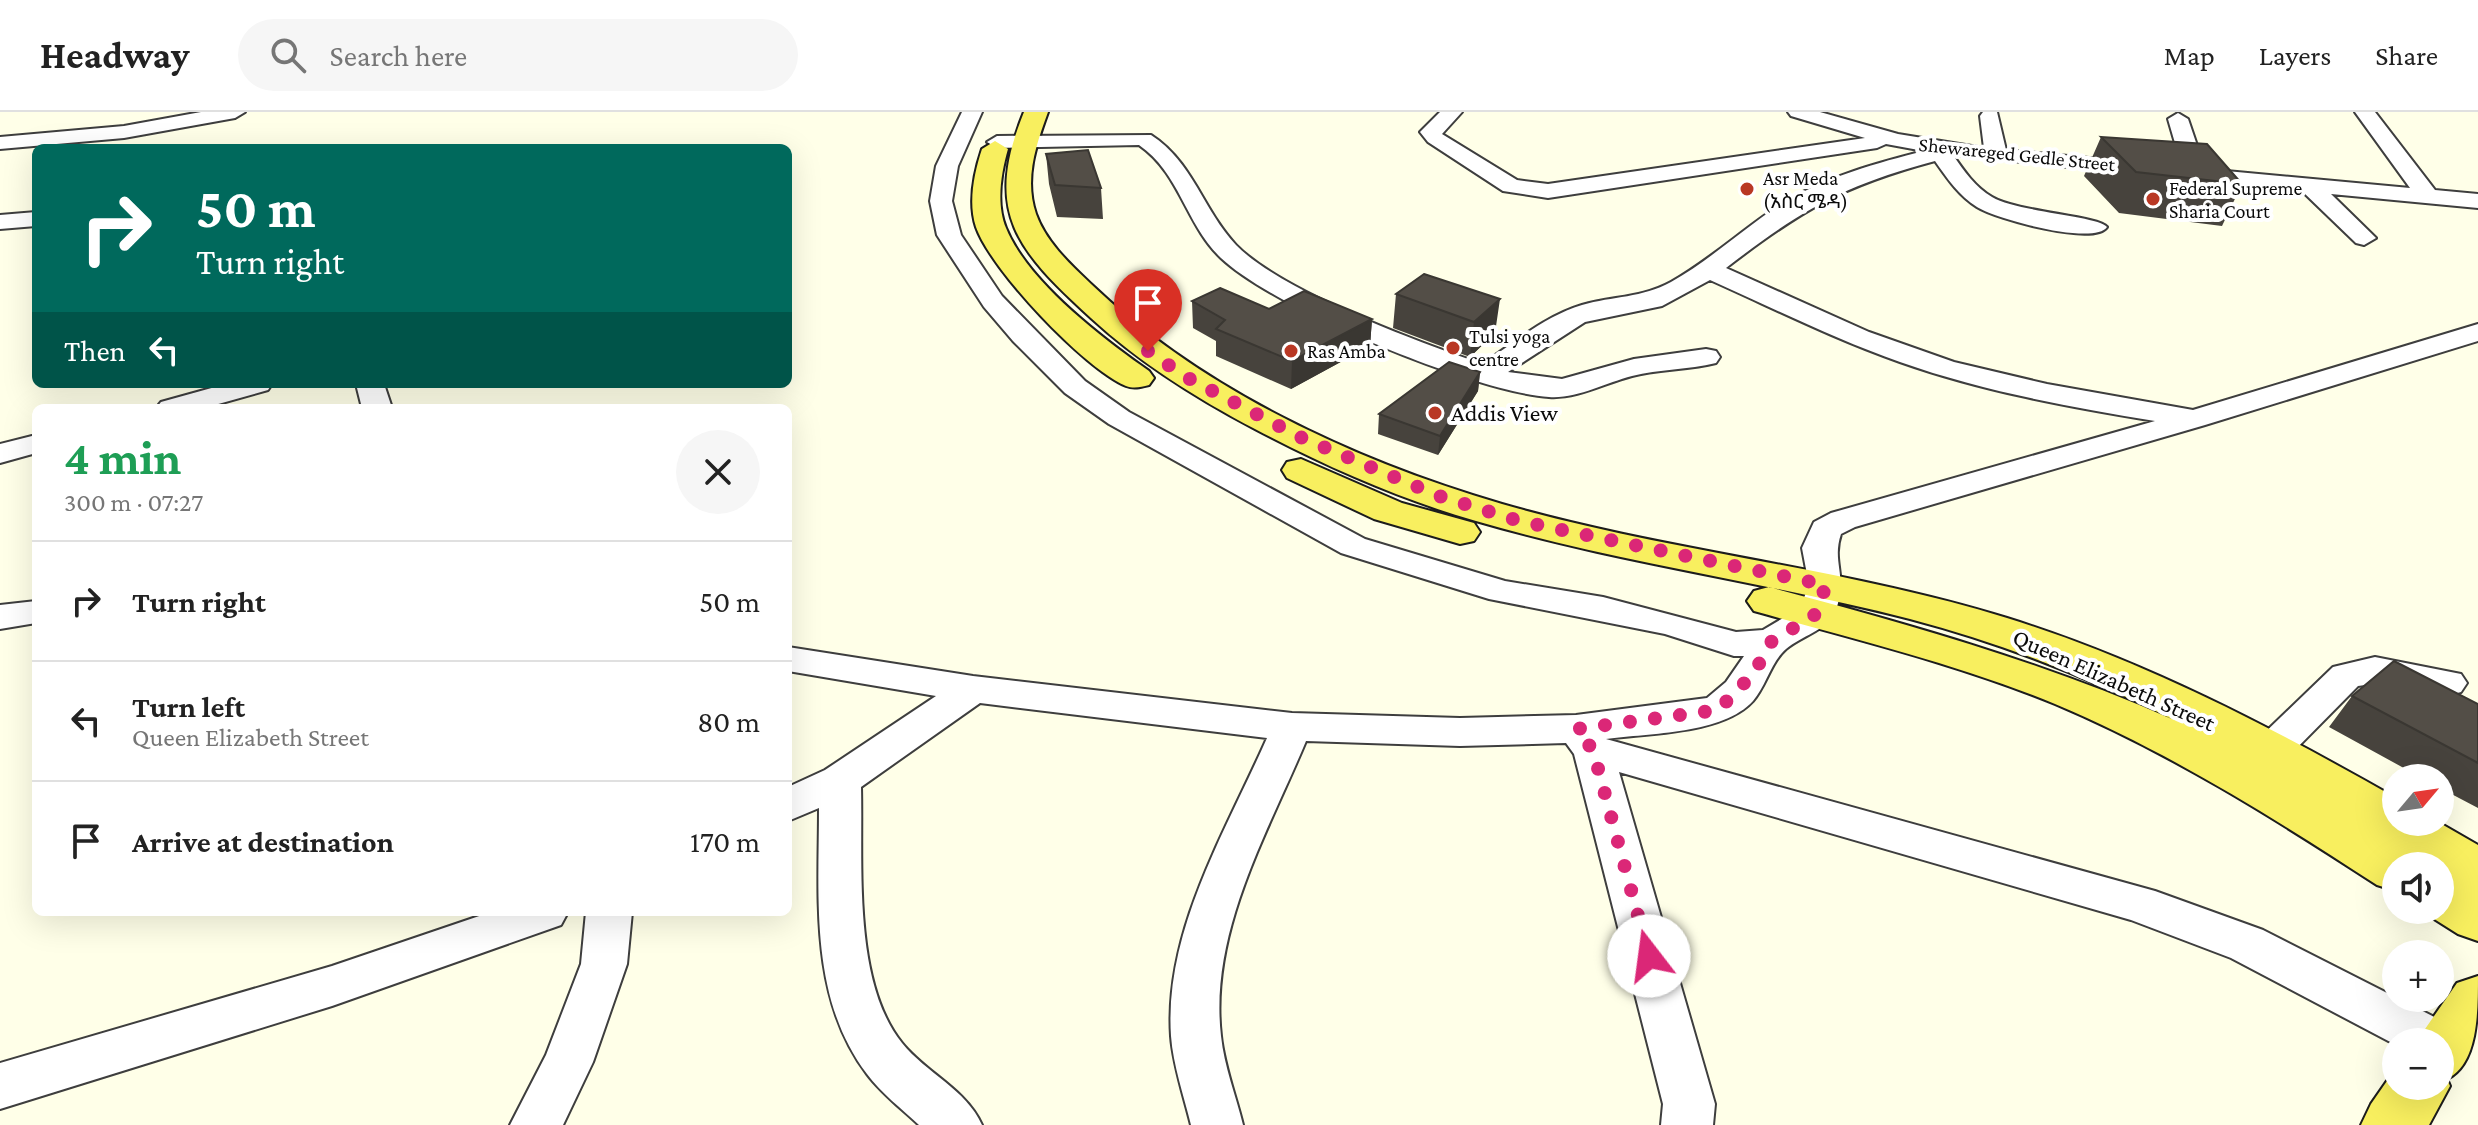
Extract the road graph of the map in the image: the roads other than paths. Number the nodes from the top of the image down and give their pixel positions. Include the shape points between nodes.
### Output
1 (235, 112) edge
2 (972, 112) edge
3 (1452, 112) edge
4 (1798, 112) edge
5 (2365, 112) edge
6 (1990, 116) dead end
7 (2178, 119) dead end
8 (1015, 127) edge
9 (1896, 140) junction
10 (0, 143) edge
11 (1947, 151) junction
12 (1996, 156) junction
13 (2195, 172) junction
14 (2306, 183) junction
15 (2427, 195) junction
16 (2478, 201) edge
17 (32, 219) edge
18 (0, 222) edge
19 (2095, 227) dead end
20 (2364, 238) dead end
21 (1709, 270) junction
22 (2478, 332) edge
23 (1706, 357) dead end
24 (1485, 375) junction
25 (244, 388) edge
26 (186, 404) edge
27 (2195, 419) junction
28 (32, 445) edge
29 (0, 454) edge
30 (1821, 599) junction
31 (32, 613) edge
32 (0, 617) edge
33 (1771, 642) junction
34 (792, 660) edge
35 (2448, 683) dead end
36 (973, 689) junction
37 (1292, 727) junction
38 (1584, 739) junction
39 (2269, 752) junction
40 (840, 781) junction
41 (792, 803) edge
42 (2382, 861) edge
43 (2478, 871) edge
44 (2454, 904) edge
45 (533, 916) edge
46 (609, 916) edge
47 (2478, 918) edge
48 (2408, 1028) edge
49 (0, 1086) edge
50 (2409, 1100) edge
51 (536, 1125) edge
52 (956, 1125) edge
53 (1217, 1125) edge
54 (1687, 1125) edge
55 (2393, 1125) edge

1 - 10 street via 67,140
2 - 33 street via 947,166 941,201 949,235 1023,335 1075,387 1119,418 1353,546 1501,591 1673,624 1734,644
3 - 9 street via 1434,125 1430,132 1435,138 1511,186 1548,191
4 - 9 street, Shewareged Gedle Street
5 - 15 street
6 - 12 street
7 - 13 street
8 - 24 street via 1144,139 1163,148 1216,239 1261,276 1338,316
8 - 30 main road, Queen Elizabeth Street via 1016,193 1025,228 1129,337 1186,377 1324,449 1439,496
9 - 11 street, Shewareged Gedle Street
11 - 12 street, Shewareged Gedle Street
11 - 19 street via 1972,193 2003,209
11 - 21 street via 1827,189 1796,205
12 - 13 street, Shewareged Gedle Street
13 - 14 street, Shewareged Gedle Street
14 - 15 street, Shewareged Gedle Street
14 - 20 street
15 - 16 street, Shewareged Gedle Street
17 - 18 street
21 - 24 street via 1661,297 1588,312 1560,325
21 - 27 street via 1834,328 1913,357 1999,382
22 - 27 street
23 - 24 street via 1632,367 1562,388 1524,386
25 - 26 street
27 - 30 street via 1843,520 1826,529 1819,548
28 - 29 street
30 - 33 street
30 - 39 main road, Queen Elizabeth Street via 1958,617 2057,650 2173,700
30 - 42 main road, Queen Elizabeth Street via 2071,693 2173,740
31 - 32 street
33 - 38 street via 1754,673 1718,710
34 - 36 street
35 - 39 street via 2375,670 2346,676
36 - 37 street
36 - 40 street
37 - 38 street
37 - 53 street via 1204,933 1195,985 1196,1038
38 - 48 street via 2139,904 2247,944
38 - 54 street via 1689,1104
39 - 43 main road, Queen Elizabeth Street
40 - 41 street
40 - 52 street via 845,945 855,1004 882,1056
44 - 47 main road
45 - 49 street via 332,986
46 - 51 street via 604,964 568,1062
50 - 55 main road

